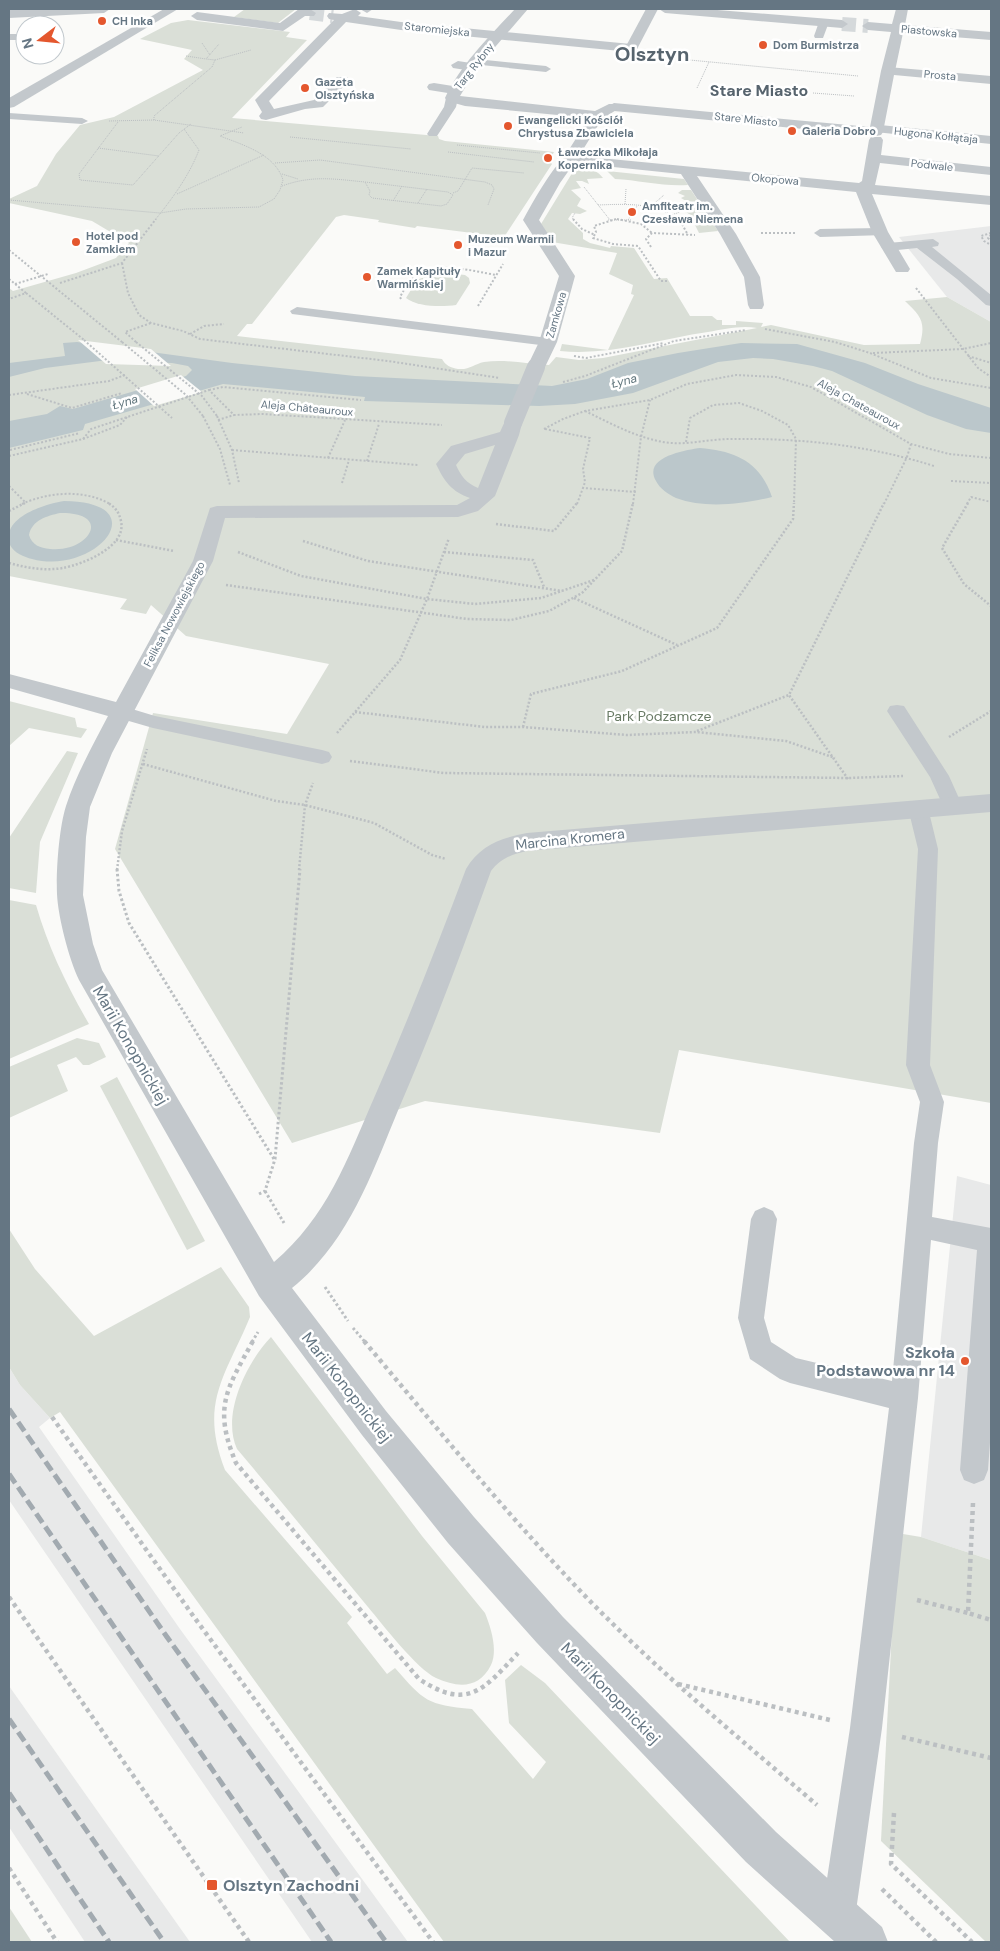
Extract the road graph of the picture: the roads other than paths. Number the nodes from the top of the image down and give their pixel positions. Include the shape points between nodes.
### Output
1 (104, 9) edge
2 (172, 9) edge
3 (367, 9) edge
4 (522, 9) edge
5 (652, 9) edge
6 (664, 9) edge
7 (902, 9) edge
8 (745, 12) edge
9 (310, 13) dead end
10 (9, 14) edge
11 (197, 16) dead end
12 (337, 20) junction
13 (291, 21) junction
14 (824, 22) junction
15 (842, 24) tunnel mouth
16 (868, 26) tunnel mouth
17 (897, 28) junction
18 (498, 36) junction
19 (819, 36) dead end
20 (991, 36) edge
21 (474, 64) junction
22 (458, 65) dead end
23 (546, 68) dead end
24 (888, 71) junction
25 (342, 80) dead end
26 (991, 80) edge
27 (434, 87) dead end
28 (453, 94) junction
29 (9, 104) edge
30 (9, 116) edge
31 (597, 116) junction
32 (82, 122) dead end
33 (433, 134) dead end
34 (991, 140) edge
35 (873, 158) junction
36 (570, 160) junction
37 (686, 171) junction
38 (991, 171) edge
39 (863, 188) junction
40 (991, 201) edge
41 (880, 232) junction
42 (820, 233) dead end
43 (888, 247) junction
44 (902, 269) dead end
45 (990, 302) edge
46 (756, 305) dead end
47 (297, 311) dead end
48 (548, 342) junction
49 (511, 429) junction
50 (485, 496) junction
51 (9, 681) edge
52 (897, 711) dead end
53 (122, 712) junction
54 (322, 757) road end
55 (991, 803) edge
56 (952, 805) junction
57 (918, 808) junction
58 (764, 1218) dead end
59 (920, 1226) junction
60 (991, 1241) edge
61 (270, 1285) junction
62 (904, 1398) junction
63 (974, 1470) road end
64 (838, 1918) junction
65 (867, 1942) edge

1 - 10 street
2 - 29 street
3 - 12 street
4 - 18 street, Targ Rybny
5 - 18 street, Staromiejska via 631,48
6 - 8 street
7 - 17 street
8 - 14 street
9 - 13 street, Staromiejska via 303,12
11 - 13 street, Staromiejska via 283,27
12 - 13 street, Staromiejska
12 - 18 street, Staromiejska
12 - 25 street via 262,100 268,115 318,104
14 - 15 street
14 - 19 lane
16 - 17 street, Piastowska
17 - 20 street, Piastowska
17 - 24 street
18 - 21 street, Targ Rybny
21 - 22 street
21 - 23 lane
21 - 28 street, Targ Rybny
24 - 26 street, Prosta
24 - 31 street, Stare Miasto via 876,132 614,107
27 - 28 street
28 - 31 street via 465,102
28 - 33 lane via 450,107
30 - 32 lane
31 - 36 street, Zamkowa
34 - 35 street, Hugona Kołłątaja via 877,136
35 - 38 street, Podwale
35 - 39 street via 869,182
36 - 37 street, Okopowa
36 - 48 street, Zamkowa via 531,220 567,276
37 - 39 street, Okopowa
37 - 46 street via 728,234 752,278
39 - 40 street, Okopowa
39 - 41 street
41 - 42 lane
41 - 43 street
43 - 44 street
43 - 45 lane via 927,243
47 - 48 lane
48 - 49 street, Zamkowa, bridge
49 - 50 street, Zamkowa
49 - 50 street via 458,450 446,464 452,479 464,490
50 - 53 street, Feliksa Nowowiejskiego via 471,507 458,511 217,512 203,562
51 - 53 street
52 - 56 lane via 939,776
53 - 54 lane via 153,722
53 - 61 street, Marii Konopnickiej via 90,774 78,807 70,895 80,944 97,985
55 - 56 street, Marcina Kromera
56 - 57 street, Marcina Kromera
57 - 59 lane via 928,849 918,1065 932,1102
57 - 61 street, Marcina Kromera via 526,842 492,852 479,868 419,1029 347,1195 333,1220 304,1257
58 - 62 lane via 751,1318 760,1350 790,1370
59 - 60 lane
59 - 62 lane
60 - 63 lane
61 - 64 street, Marii Konopnickiej via 374,1423 550,1630 761,1847
62 - 64 lane via 866,1728
64 - 65 street, Marii Konopnickiej

